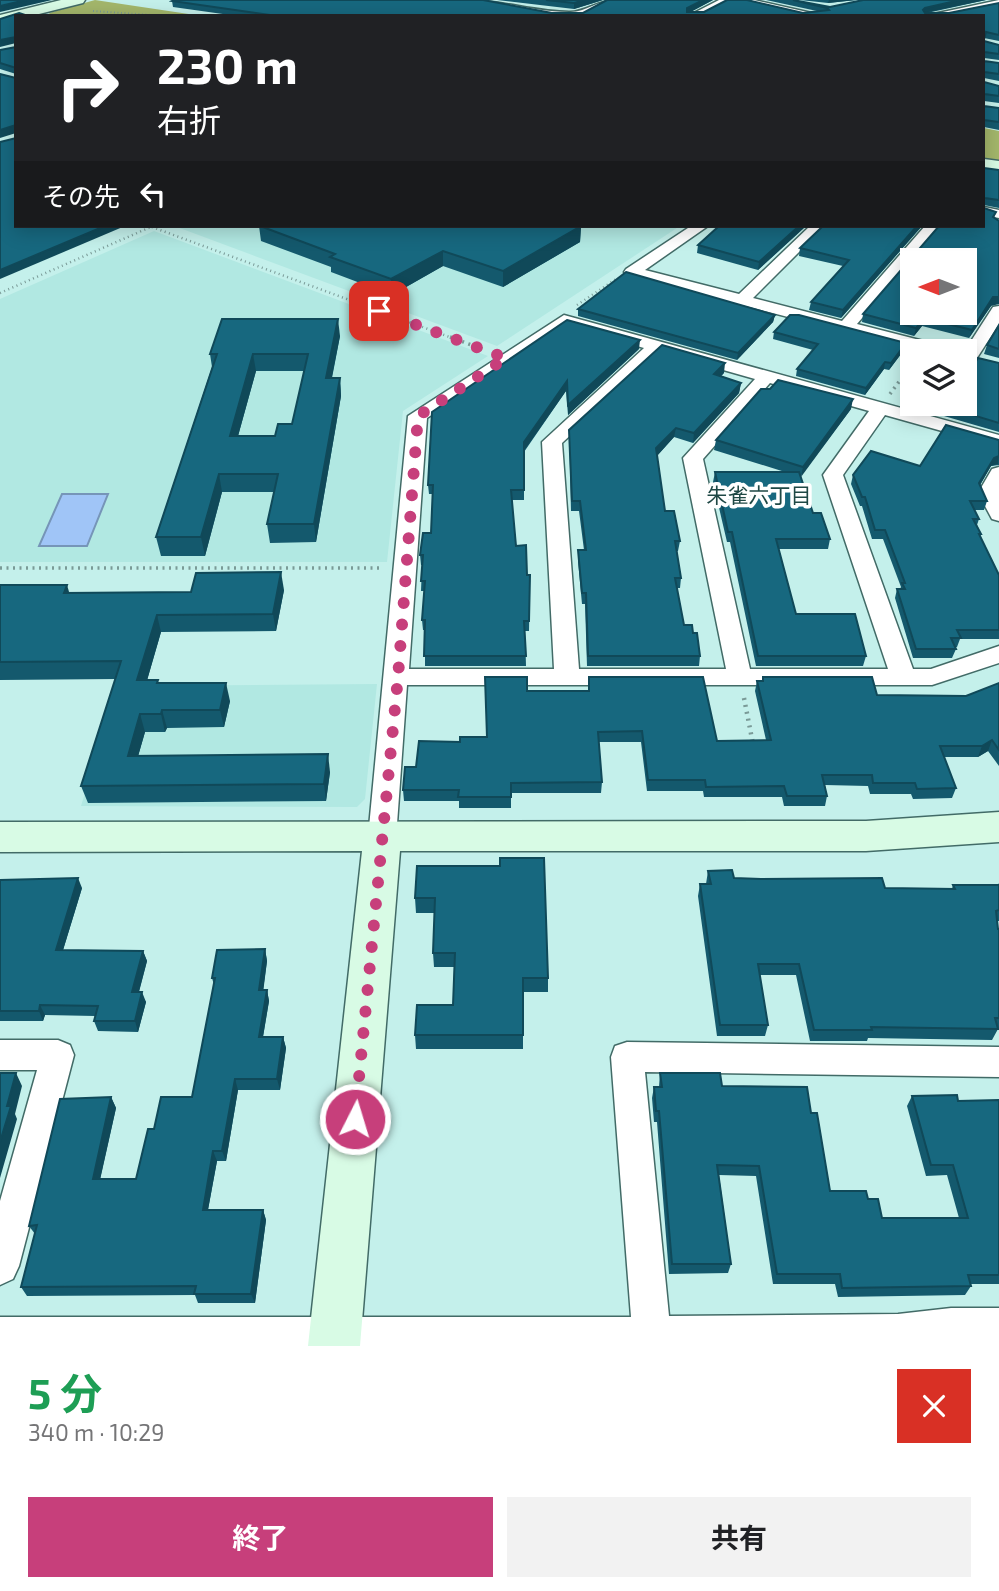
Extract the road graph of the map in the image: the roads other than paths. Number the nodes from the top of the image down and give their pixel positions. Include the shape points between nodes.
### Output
1 (471, 0) edge
2 (611, 0) edge
3 (727, 0) edge
4 (738, 0) edge
5 (499, 2) edge
6 (999, 3) edge
7 (81, 6) edge
8 (968, 9) junction
9 (26, 14) edge
10 (562, 14) edge
11 (578, 14) edge
12 (697, 14) edge
13 (810, 14) edge
14 (940, 14) edge
15 (983, 14) edge
16 (698, 228) edge
17 (816, 228) edge
18 (931, 228) edge
19 (742, 300) junction
20 (999, 311) edge
21 (847, 326) junction
22 (900, 340) edge
23 (977, 343) edge
24 (656, 346) junction
25 (977, 360) edge
26 (989, 363) edge
27 (766, 377) junction
28 (880, 409) junction
29 (999, 442) edge
30 (999, 473) edge
31 (999, 515) edge
32 (999, 654) edge
33 (567, 676) junction
34 (903, 676) junction
35 (398, 677) junction
36 (740, 677) junction
37 (999, 827) edge
38 (0, 837) edge
39 (382, 838) junction
40 (0, 1055) edge
41 (999, 1062) edge
42 (0, 1266) edge
43 (999, 1327) edge
44 (0, 1336) edge
45 (953, 1336) edge
46 (334, 1340) edge
47 (653, 1341) edge

1 - 5 street
2 - 11 street
3 - 12 street
4 - 13 street
5 - 10 street
6 - 8 street
7 - 9 street
8 - 14 street
8 - 15 street
16 - 19 street via 632,272
17 - 19 street
18 - 21 street
19 - 21 street
20 - 23 street
21 - 22 street
24 - 27 street
24 - 33 street via 552,442
24 - 35 street via 564,320 418,416
25 - 26 street
27 - 28 street
27 - 36 street via 693,458
28 - 29 street
28 - 34 street via 833,475
30 - 31 street via 988,493
32 - 34 street via 932,677
33 - 35 street
33 - 36 street
34 - 36 street
35 - 39 street
37 - 39 street via 866,836
38 - 39 street
39 - 46 street
40 - 42 street via 58,1055
41 - 47 street via 627,1058
43 - 45 street
44 - 46 street
45 - 47 street via 898,1333
46 - 47 street

